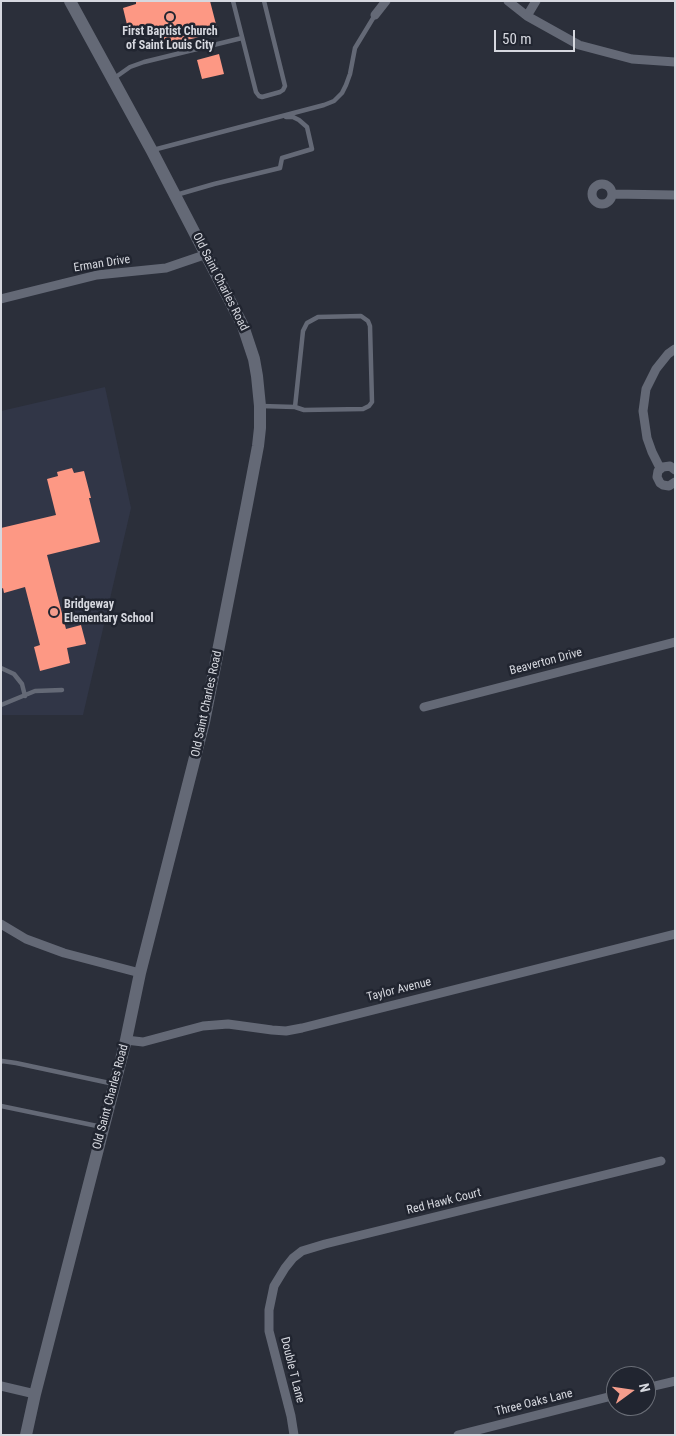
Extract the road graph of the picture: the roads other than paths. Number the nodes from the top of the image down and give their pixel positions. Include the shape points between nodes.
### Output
1 (70, 1) edge
2 (233, 1) edge
3 (264, 1) edge
4 (386, 1) edge
5 (508, 1) edge
6 (536, 1) edge
7 (375, 15) joint
8 (527, 16) junction
9 (242, 38) junction
10 (675, 62) edge
11 (113, 79) junction
12 (281, 117) junction
13 (152, 151) junction
14 (612, 194) dead end
15 (675, 195) edge
16 (175, 196) junction
17 (207, 254) junction
18 (1, 300) edge
19 (675, 349) edge
20 (260, 406) junction
21 (295, 407) junction
22 (660, 468) junction
23 (675, 470) edge
24 (675, 482) edge
25 (675, 642) edge
26 (1, 668) edge
27 (62, 690) dead end
28 (25, 696) junction
29 (1, 705) edge
30 (424, 707) dead end
31 (1, 924) edge
32 (675, 934) edge
33 (140, 973) junction
34 (126, 1040) junction
35 (1, 1062) edge
36 (115, 1084) junction
37 (1, 1106) edge
38 (104, 1127) junction
39 (661, 1161) dead end
40 (269, 1310) joint
41 (675, 1380) edge
42 (656, 1385) edge
43 (1, 1386) edge
44 (35, 1394) junction
45 (606, 1398) edge
46 (493, 1431) edge
47 (26, 1435) edge
48 (294, 1435) edge
49 (458, 1435) edge

1 - 11 street, Old Saint Charles Road
2 - 9 lane
3 - 9 lane via 285,89 262,97 257,94
4 - 7 street
5 - 8 street
6 - 8 street
7 - 12 lane via 355,48 348,80 338,97 330,103
8 - 10 street via 578,45 632,58
9 - 11 lane via 144,62
11 - 13 street, Old Saint Charles Road
12 - 13 lane
12 - 16 lane via 299,120 307,127 312,149 282,158 280,168
13 - 16 street, Old Saint Charles Road
14 - 15 street
16 - 17 street, Old Saint Charles Road
17 - 18 street, Erman Drive via 166,268 97,275
17 - 20 street, Old Saint Charles Road via 243,326 254,359
19 - 22 street via 656,369 646,389 643,411 646,438
20 - 21 lane
20 - 33 street, Old Saint Charles Road via 256,456 204,722
21 - 21 lane via 304,410 363,409 369,406 372,402 368,320 361,316 318,317 307,323 303,331
22 - 23 street via 670,466
22 - 24 street via 657,474 660,483 669,486
25 - 30 street, Beaverton Drive
26 - 28 lane via 14,674 22,684
27 - 28 lane via 35,691
28 - 29 lane
31 - 33 street via 33,942
32 - 34 street, Taylor Avenue via 302,1028 286,1031 228,1024 203,1026 143,1042
33 - 34 street, Old Saint Charles Road
34 - 36 street, Old Saint Charles Road
35 - 36 lane via 16,1062
36 - 38 street, Old Saint Charles Road
37 - 38 lane
38 - 44 street, Old Saint Charles Road
39 - 40 street, Red Hawk Court via 302,1252 293,1258 274,1286
40 - 48 street, Double T Lane via 269,1331
41 - 42 street
43 - 44 street
44 - 47 street, Old Saint Charles Road
45 - 46 street, Three Oaks Lane
46 - 49 street, Three Oaks Lane

